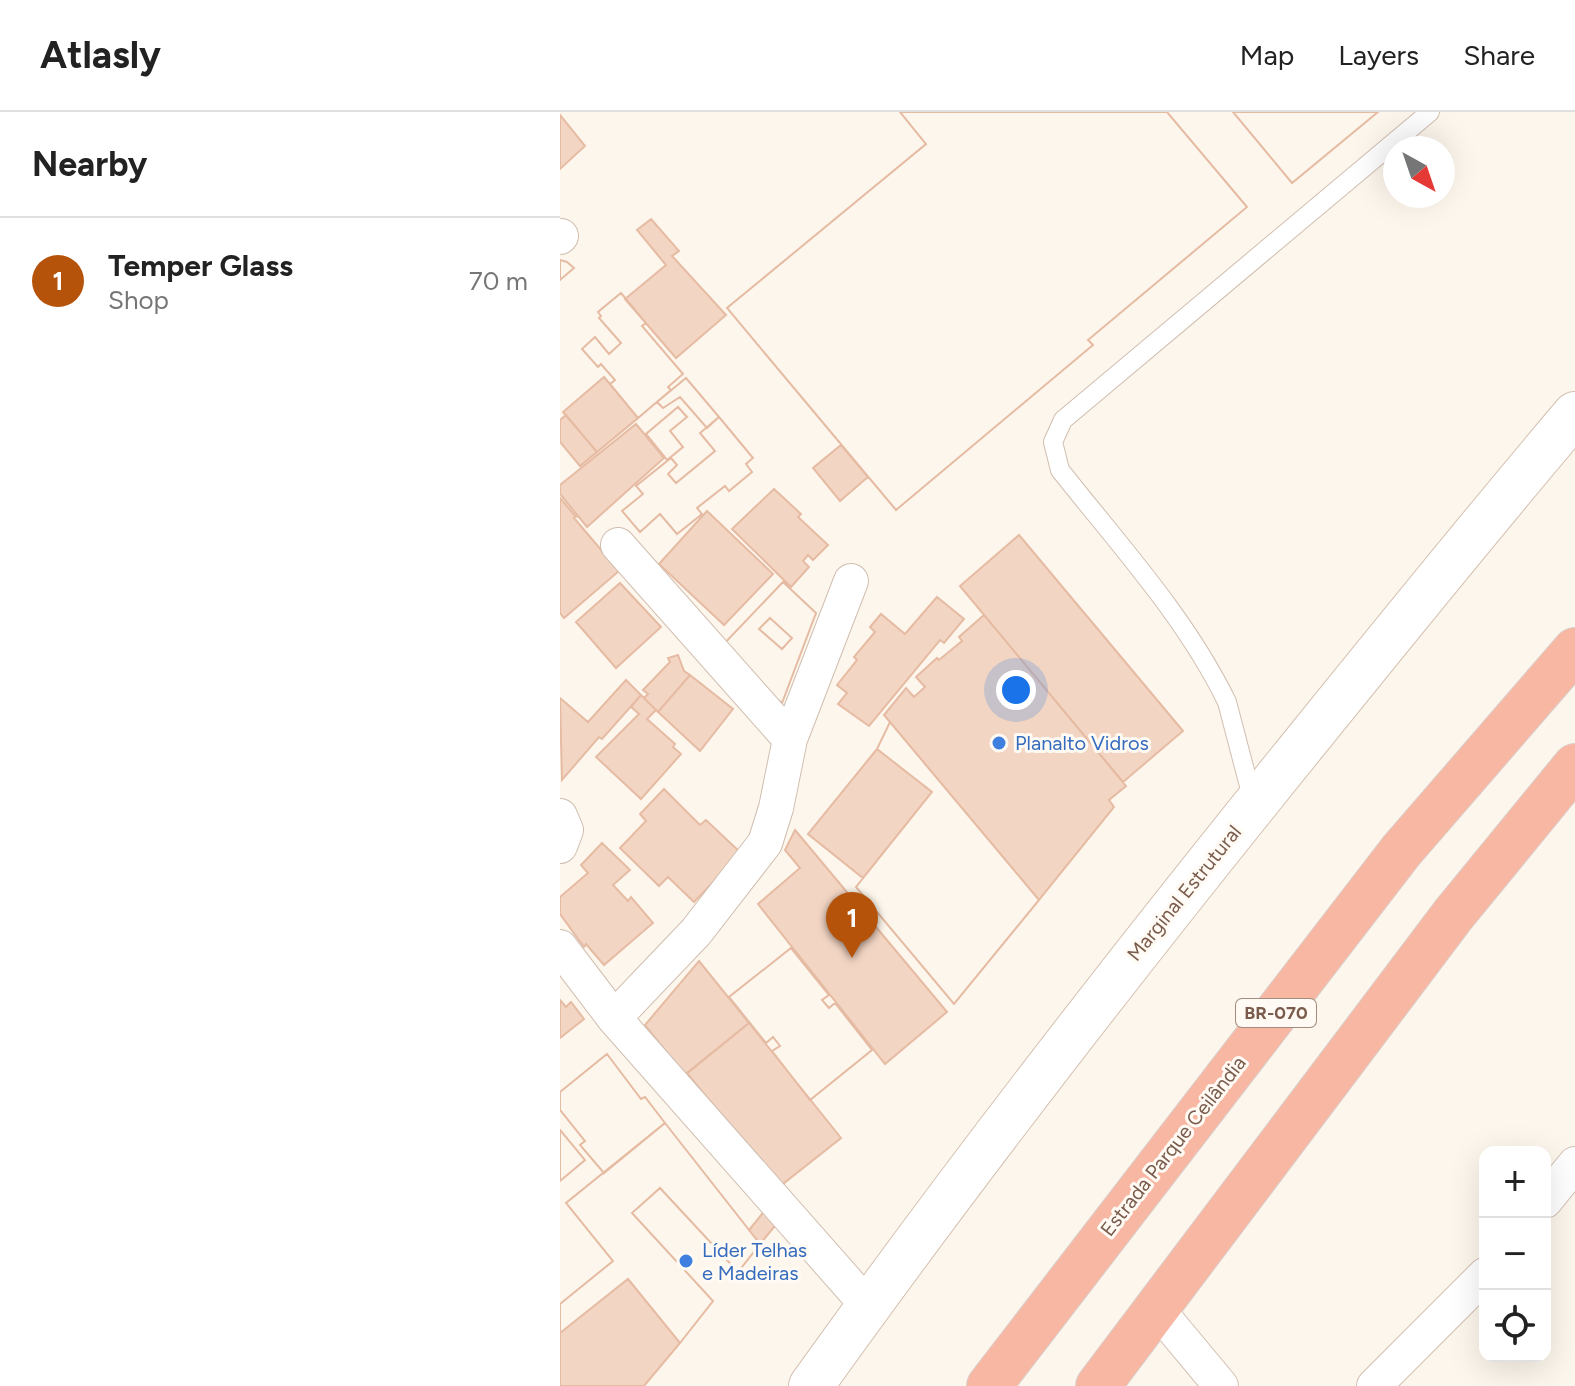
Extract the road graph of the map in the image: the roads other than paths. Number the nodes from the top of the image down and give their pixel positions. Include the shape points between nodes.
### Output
1 (1430, 112) edge
2 (1575, 414) edge
3 (618, 545) dead end
4 (851, 581) dead end
5 (1575, 650) edge
6 (790, 739) junction
7 (1575, 766) edge
8 (1254, 806) junction
9 (560, 816) edge
10 (560, 846) edge
11 (560, 947) edge
12 (614, 1018) junction
13 (1575, 1164) edge
14 (1551, 1194) edge
15 (1479, 1281) edge
16 (868, 1306) junction
17 (1156, 1308) junction
18 (811, 1386) edge
19 (989, 1386) edge
20 (1098, 1386) edge
21 (1221, 1386) edge
22 (1374, 1386) edge

1 - 8 lane via 1063,420 1053,442 1060,470 1191,636 1220,688
2 - 8 main road, Marginal Estrutural
3 - 6 street
4 - 6 street
5 - 19 highway, Estrada Parque Ceilândia / BR-070 via 1401,851
6 - 12 street via 765,843 696,932
7 - 17 highway via 1453,915
8 - 16 main road, Marginal Estrutural via 1152,931
9 - 10 street via 566,830
11 - 12 street
12 - 16 street
13 - 14 street
15 - 22 street
16 - 18 main road, Marginal Estrutural
17 - 20 highway
17 - 21 street

